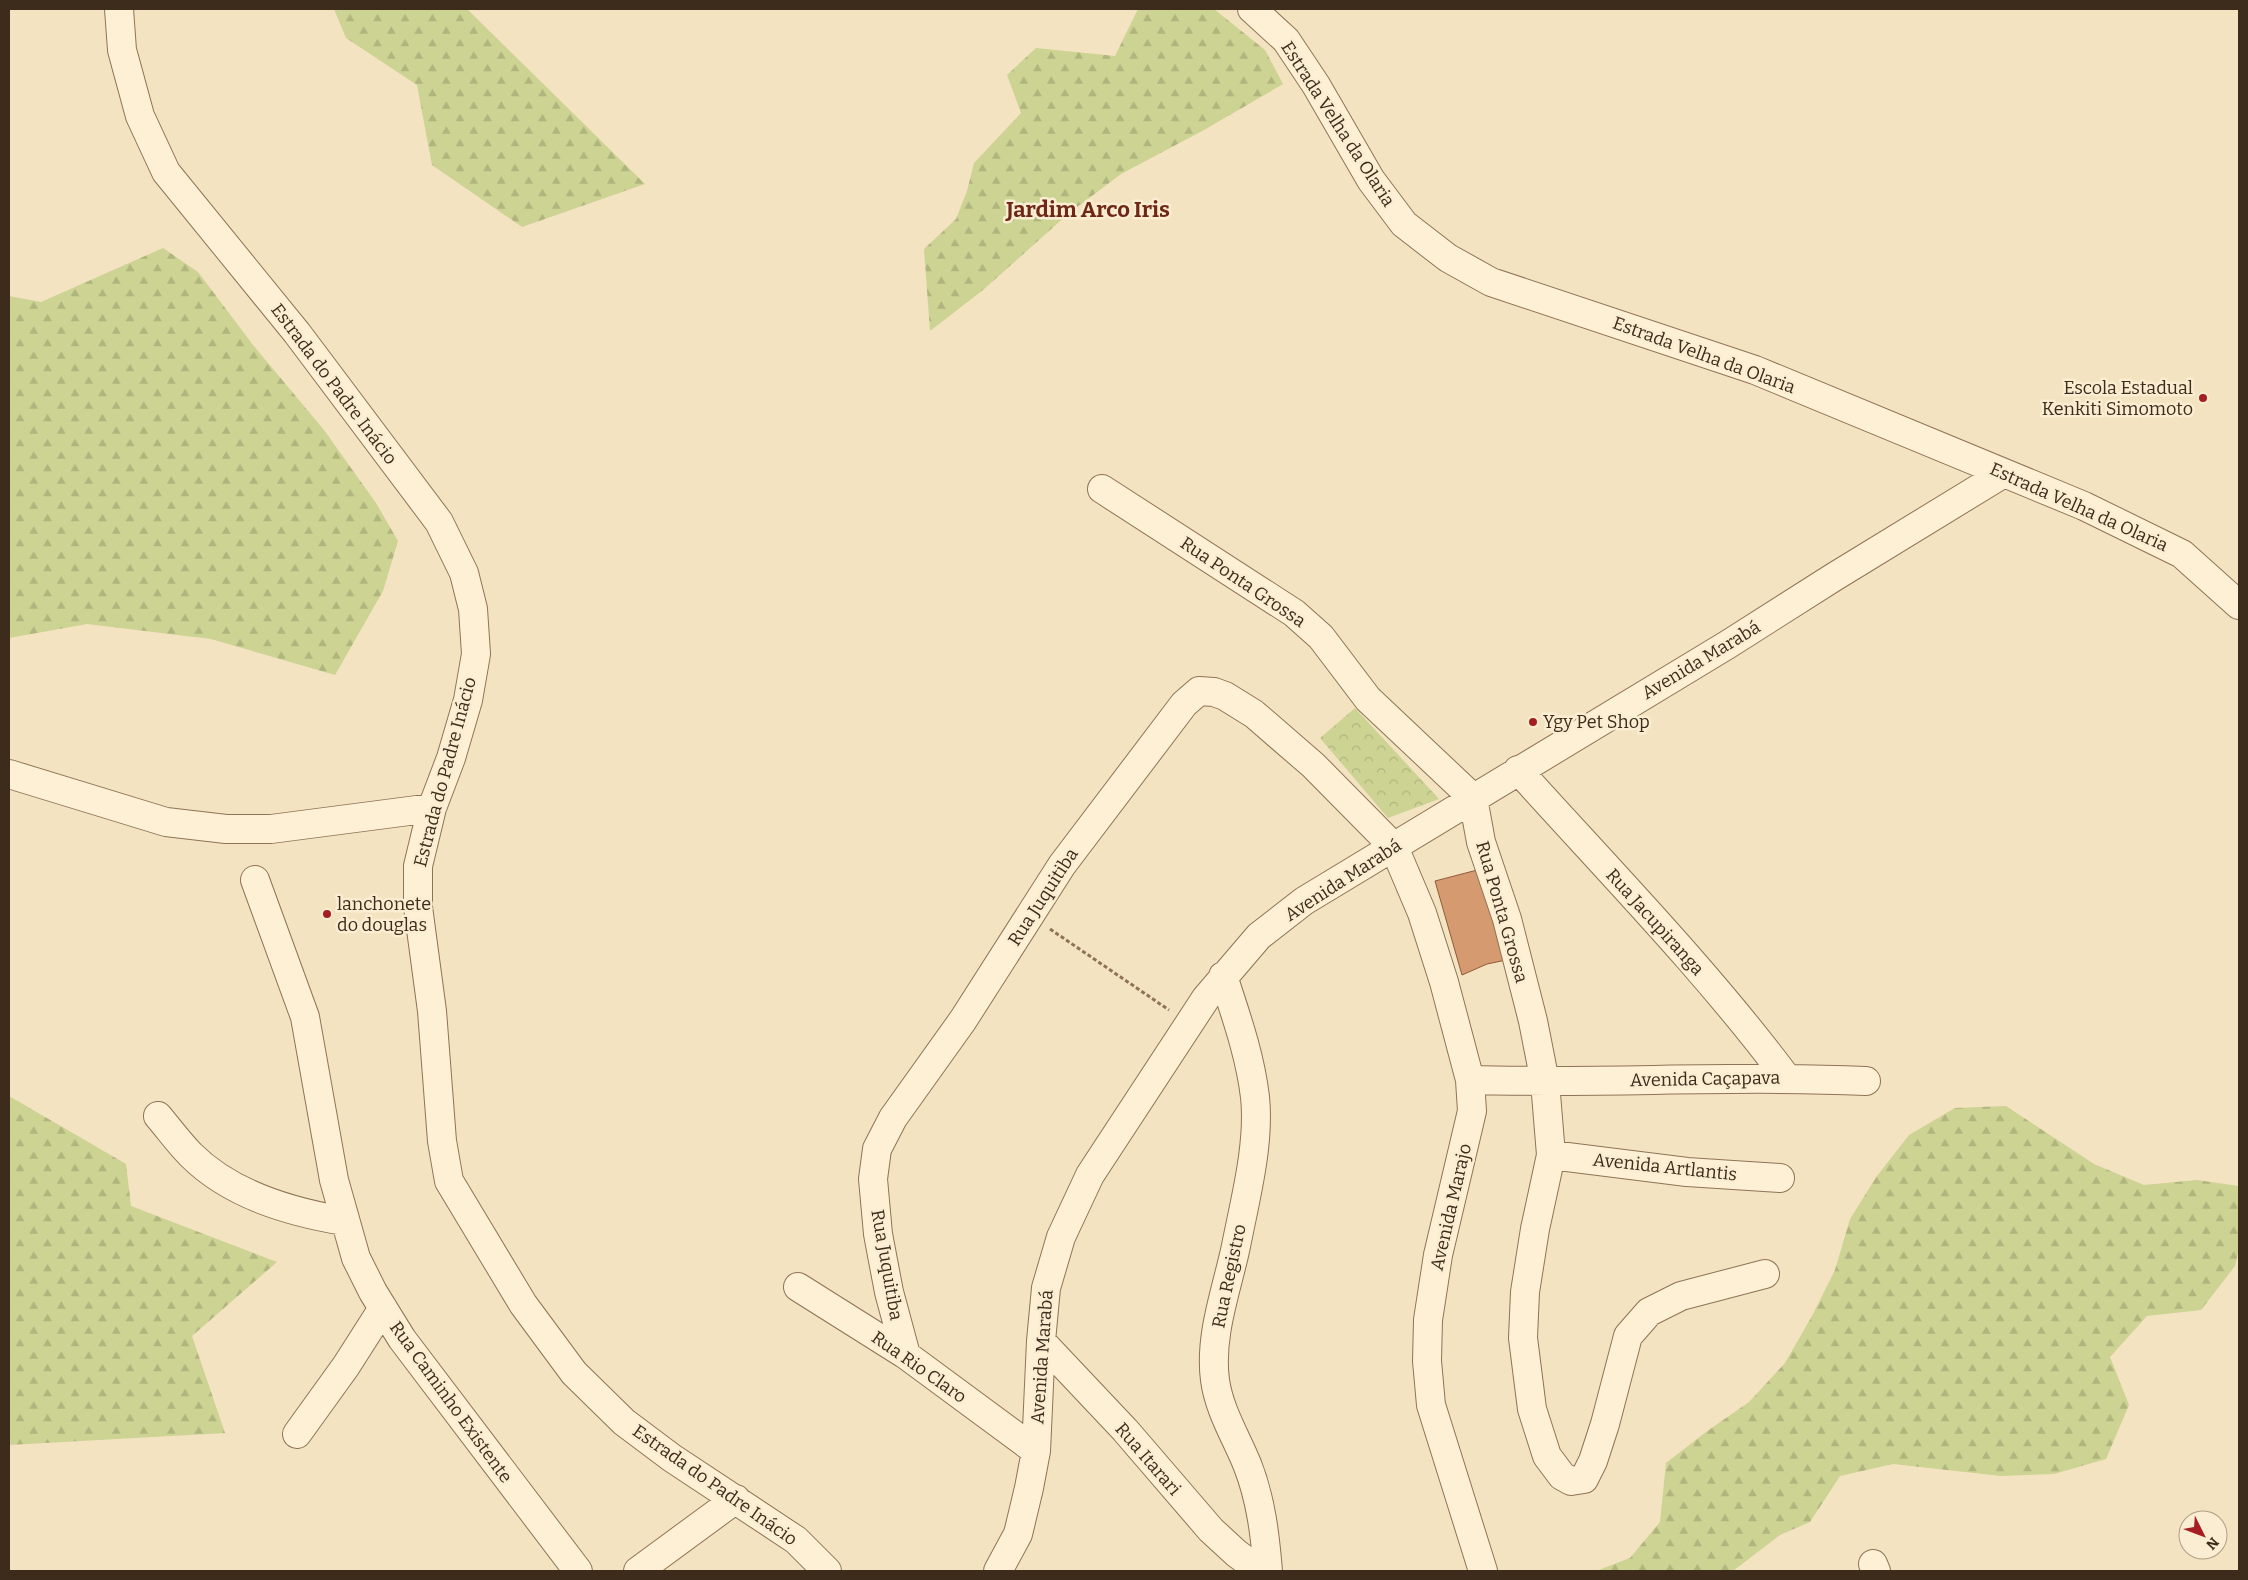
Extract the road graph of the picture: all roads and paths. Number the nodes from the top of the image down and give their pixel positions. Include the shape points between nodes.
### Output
1 (119, 9) edge
2 (1252, 9) edge
3 (2004, 472) junction
4 (1102, 489) dead end
5 (2239, 605) edge
6 (1518, 770) junction
7 (9, 774) edge
8 (1473, 798) junction
9 (432, 808) junction
10 (1394, 847) junction
11 (255, 880) dead end
12 (1031, 916) junction
13 (1223, 976) junction
14 (1190, 1024) junction
15 (1786, 1078) junction
16 (1470, 1080) junction
17 (1866, 1081) dead end
18 (1545, 1082) junction
19 (158, 1116) dead end
20 (1551, 1155) junction
21 (1780, 1178) dead end
22 (344, 1221) junction
23 (1764, 1274) dead end
24 (798, 1287) dead end
25 (383, 1308) junction
26 (1041, 1341) junction
27 (906, 1355) junction
28 (296, 1434) dead end
29 (1036, 1451) junction
30 (736, 1499) junction
31 (578, 1571) edge
32 (638, 1571) edge
33 (827, 1571) edge
34 (998, 1571) edge
35 (1260, 1571) edge
36 (1268, 1571) edge
37 (1483, 1571) edge

1 - 9 street, Estrada do Padre Inácio via 122,50 140,116 166,172 297,332 439,522 464,573 473,609 476,654 468,700
2 - 3 street, Estrada Velha da Olaria via 1286,40 1371,180 1404,224 1448,258 1492,282 1754,370
3 - 5 street, Estrada Velha da Olaria via 2084,506 2182,554
3 - 6 street, Avenida Marabá via 1728,646
4 - 8 street, Rua Ponta Grossa via 1294,613 1321,637 1368,700
6 - 8 street, Avenida Marabá
6 - 15 street, Rua Jacupiranga via 1720,994
7 - 9 street via 166,822 226,829 270,829
8 - 10 street, Avenida Marabá
8 - 18 street, Rua Ponta Grossa via 1481,842 1507,919 1533,1021
9 - 30 street, Estrada do Padre Inácio via 418,866 418,907 449,1181 524,1304 574,1373 624,1422
10 - 12 street, Rua Juquitiba via 1313,764 1254,714 1225,696 1200,691 1184,704 1067,857
10 - 13 street, Avenida Marabá via 1304,901 1259,936
10 - 16 street, Avenida Marajo via 1422,913
11 - 22 street, Rua Caminho Existente via 305,1017
12 - 14 path
12 - 27 street, Rua Juquitiba via 963,1020 892,1118 877,1149 873,1179 878,1234
13 - 14 street, Avenida Marabá
13 - 36 street, Rua Registro via 1246,1047 1255,1098 1254,1137 1236,1246 1215,1338 1215,1380 1227,1421 1248,1465 1263,1518
14 - 26 street, Avenida Marabá via 1090,1176 1061,1237 1049,1279
15 - 17 street, Avenida Caçapava
15 - 18 street, Avenida Caçapava
16 - 18 street, Avenida Caçapava
16 - 37 street, Avenida Marajo via 1472,1111 1438,1255 1428,1320 1427,1361 1431,1404
18 - 20 street, Rua Ponta Grossa
19 - 22 street via 191,1155 220,1179 284,1208
20 - 21 street, Avenida Artlantis via 1687,1172
20 - 23 street, Rua Ponta Grossa via 1525,1292 1523,1338 1532,1408 1547,1456 1562,1476 1571,1481 1584,1479 1605,1424 1628,1336 1649,1312 1681,1296
22 - 25 street, Rua Caminho Existente via 356,1258
24 - 27 street, Rua Rio Claro
25 - 28 street via 346,1366
25 - 31 street, Rua Caminho Existente via 402,1339
26 - 29 street, Avenida Marabá
26 - 35 street, Rua Itarari via 1125,1430 1212,1530
27 - 29 street, Rua Rio Claro
29 - 34 street, Avenida Marabá via 1018,1534
30 - 32 street
30 - 33 street, Estrada do Padre Inácio via 796,1540

